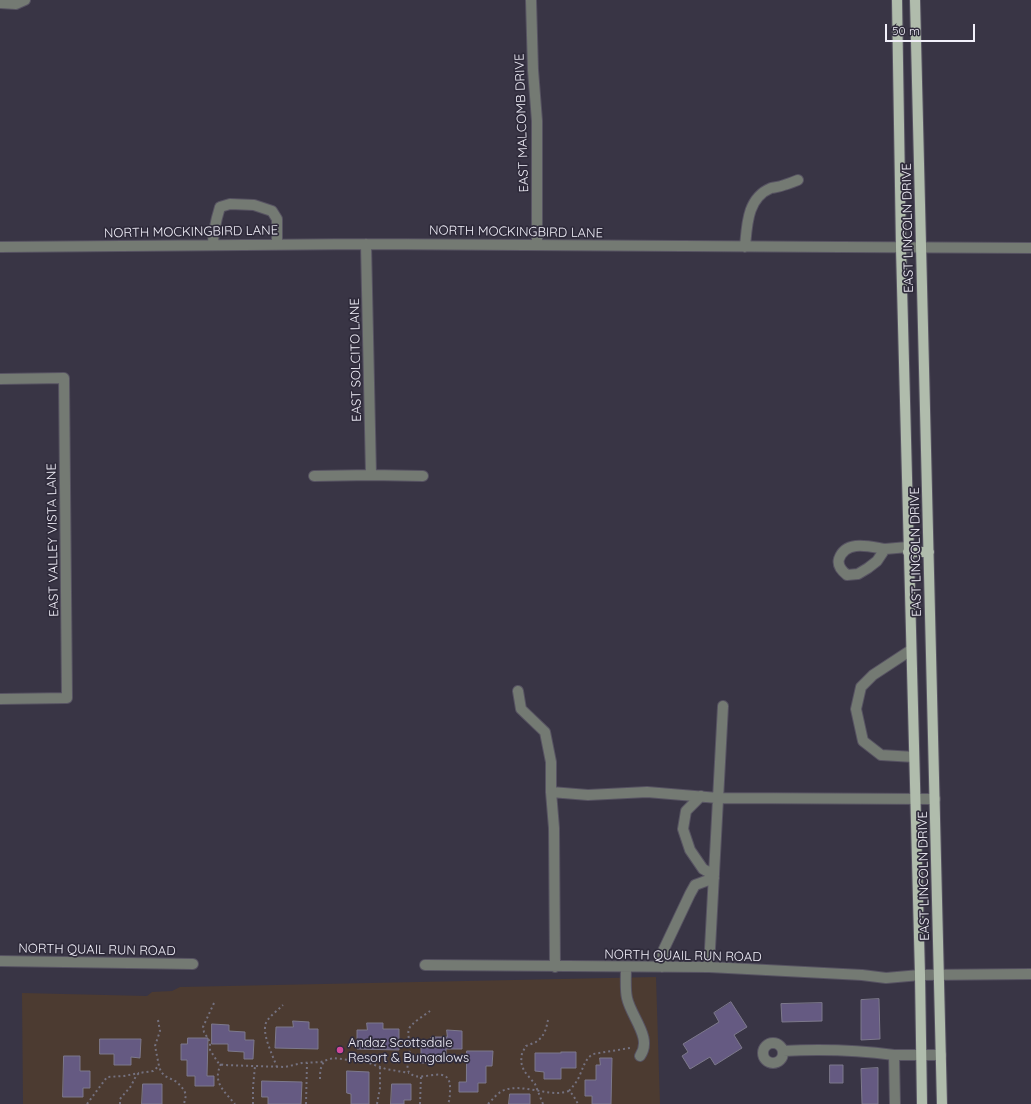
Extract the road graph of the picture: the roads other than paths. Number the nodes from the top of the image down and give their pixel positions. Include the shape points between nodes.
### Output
1 (531, 0) edge
2 (897, 0) edge
3 (916, 0) edge
4 (20, 2) edge
5 (0, 3) edge
6 (798, 180) dead end
7 (277, 244) junction
8 (366, 244) junction
9 (213, 245) junction
10 (537, 245) junction
11 (0, 247) edge
12 (745, 247) junction
13 (901, 248) junction
14 (921, 248) junction
15 (1031, 248) edge
16 (0, 379) edge
17 (371, 475) junction
18 (314, 476) dead end
19 (423, 476) dead end
20 (886, 549) dead end
21 (908, 549) junction
22 (929, 552) junction
23 (911, 650) junction
24 (518, 691) dead end
25 (0, 699) edge
26 (723, 706) dead end
27 (914, 757) junction
28 (551, 792) junction
29 (701, 796) junction
30 (718, 798) junction
31 (915, 799) junction
32 (935, 799) junction
33 (714, 877) junction
34 (0, 961) edge
35 (193, 964) dead end
36 (425, 966) dead end
37 (555, 967) junction
38 (626, 967) junction
39 (662, 967) junction
40 (709, 968) junction
41 (1031, 974) edge
42 (920, 975) junction
43 (939, 975) junction
44 (783, 1051) dead end
45 (921, 1054) junction
46 (894, 1055) junction
47 (941, 1055) junction
48 (640, 1056) dead end
49 (895, 1104) edge
50 (922, 1104) edge
51 (942, 1104) edge

1 - 10 street, EAST MALCOMB DRIVE via 537,121
2 - 13 main road, EAST LINCOLN DRIVE
3 - 14 main road, EAST LINCOLN DRIVE
4 - 5 street
6 - 12 street via 772,188 759,197 747,220
7 - 8 street, NORTH MOCKINGBIRD LANE
7 - 9 street, NORTH MOCKINGBIRD LANE
7 - 9 street via 277,219 272,211 254,205 230,204 220,207
8 - 10 street, NORTH MOCKINGBIRD LANE
8 - 17 street, EAST SOLCITO LANE
9 - 11 street, NORTH MOCKINGBIRD LANE
10 - 12 street, NORTH MOCKINGBIRD LANE
12 - 13 street, NORTH MOCKINGBIRD LANE
13 - 14 street, NORTH MOCKINGBIRD LANE
13 - 21 main road, EAST LINCOLN DRIVE
14 - 15 street, NORTH MOCKINGBIRD LANE
14 - 22 main road, EAST LINCOLN DRIVE
16 - 25 street, EAST VALLEY VISTA LANE via 64,378 67,698
17 - 18 street
17 - 19 street
20 - 21 street
21 - 22 main road
21 - 23 main road, EAST LINCOLN DRIVE
22 - 32 main road, EAST LINCOLN DRIVE
23 - 27 main road, EAST LINCOLN DRIVE
23 - 27 street via 873,675 861,687 856,709 863,741 880,755
24 - 28 street via 521,709 545,732 551,762
26 - 30 street
27 - 31 main road, EAST LINCOLN DRIVE
28 - 29 street via 588,795 647,792
28 - 37 street via 554,828
29 - 30 street
29 - 33 street via 686,811 683,829 690,850 703,869
30 - 31 street
30 - 33 street
31 - 32 street
31 - 42 main road, EAST LINCOLN DRIVE
32 - 43 main road, EAST LINCOLN DRIVE
33 - 39 street via 696,885 690,894 663,951
33 - 40 street
34 - 35 street, NORTH QUAIL RUN ROAD
36 - 37 street, NORTH QUAIL RUN ROAD
37 - 38 street, NORTH QUAIL RUN ROAD
38 - 39 street, NORTH QUAIL RUN ROAD
38 - 48 street via 626,998 643,1032 644,1045
39 - 40 street, NORTH QUAIL RUN ROAD
40 - 42 street, NORTH QUAIL RUN ROAD via 886,978
41 - 43 street, NORTH QUAIL RUN ROAD
42 - 43 street, NORTH QUAIL RUN ROAD
42 - 45 main road, EAST LINCOLN DRIVE
43 - 47 main road, EAST LINCOLN DRIVE
44 - 46 street via 863,1051
45 - 46 street
45 - 47 street
45 - 50 main road, EAST LINCOLN DRIVE
46 - 49 street
47 - 51 main road, EAST LINCOLN DRIVE

